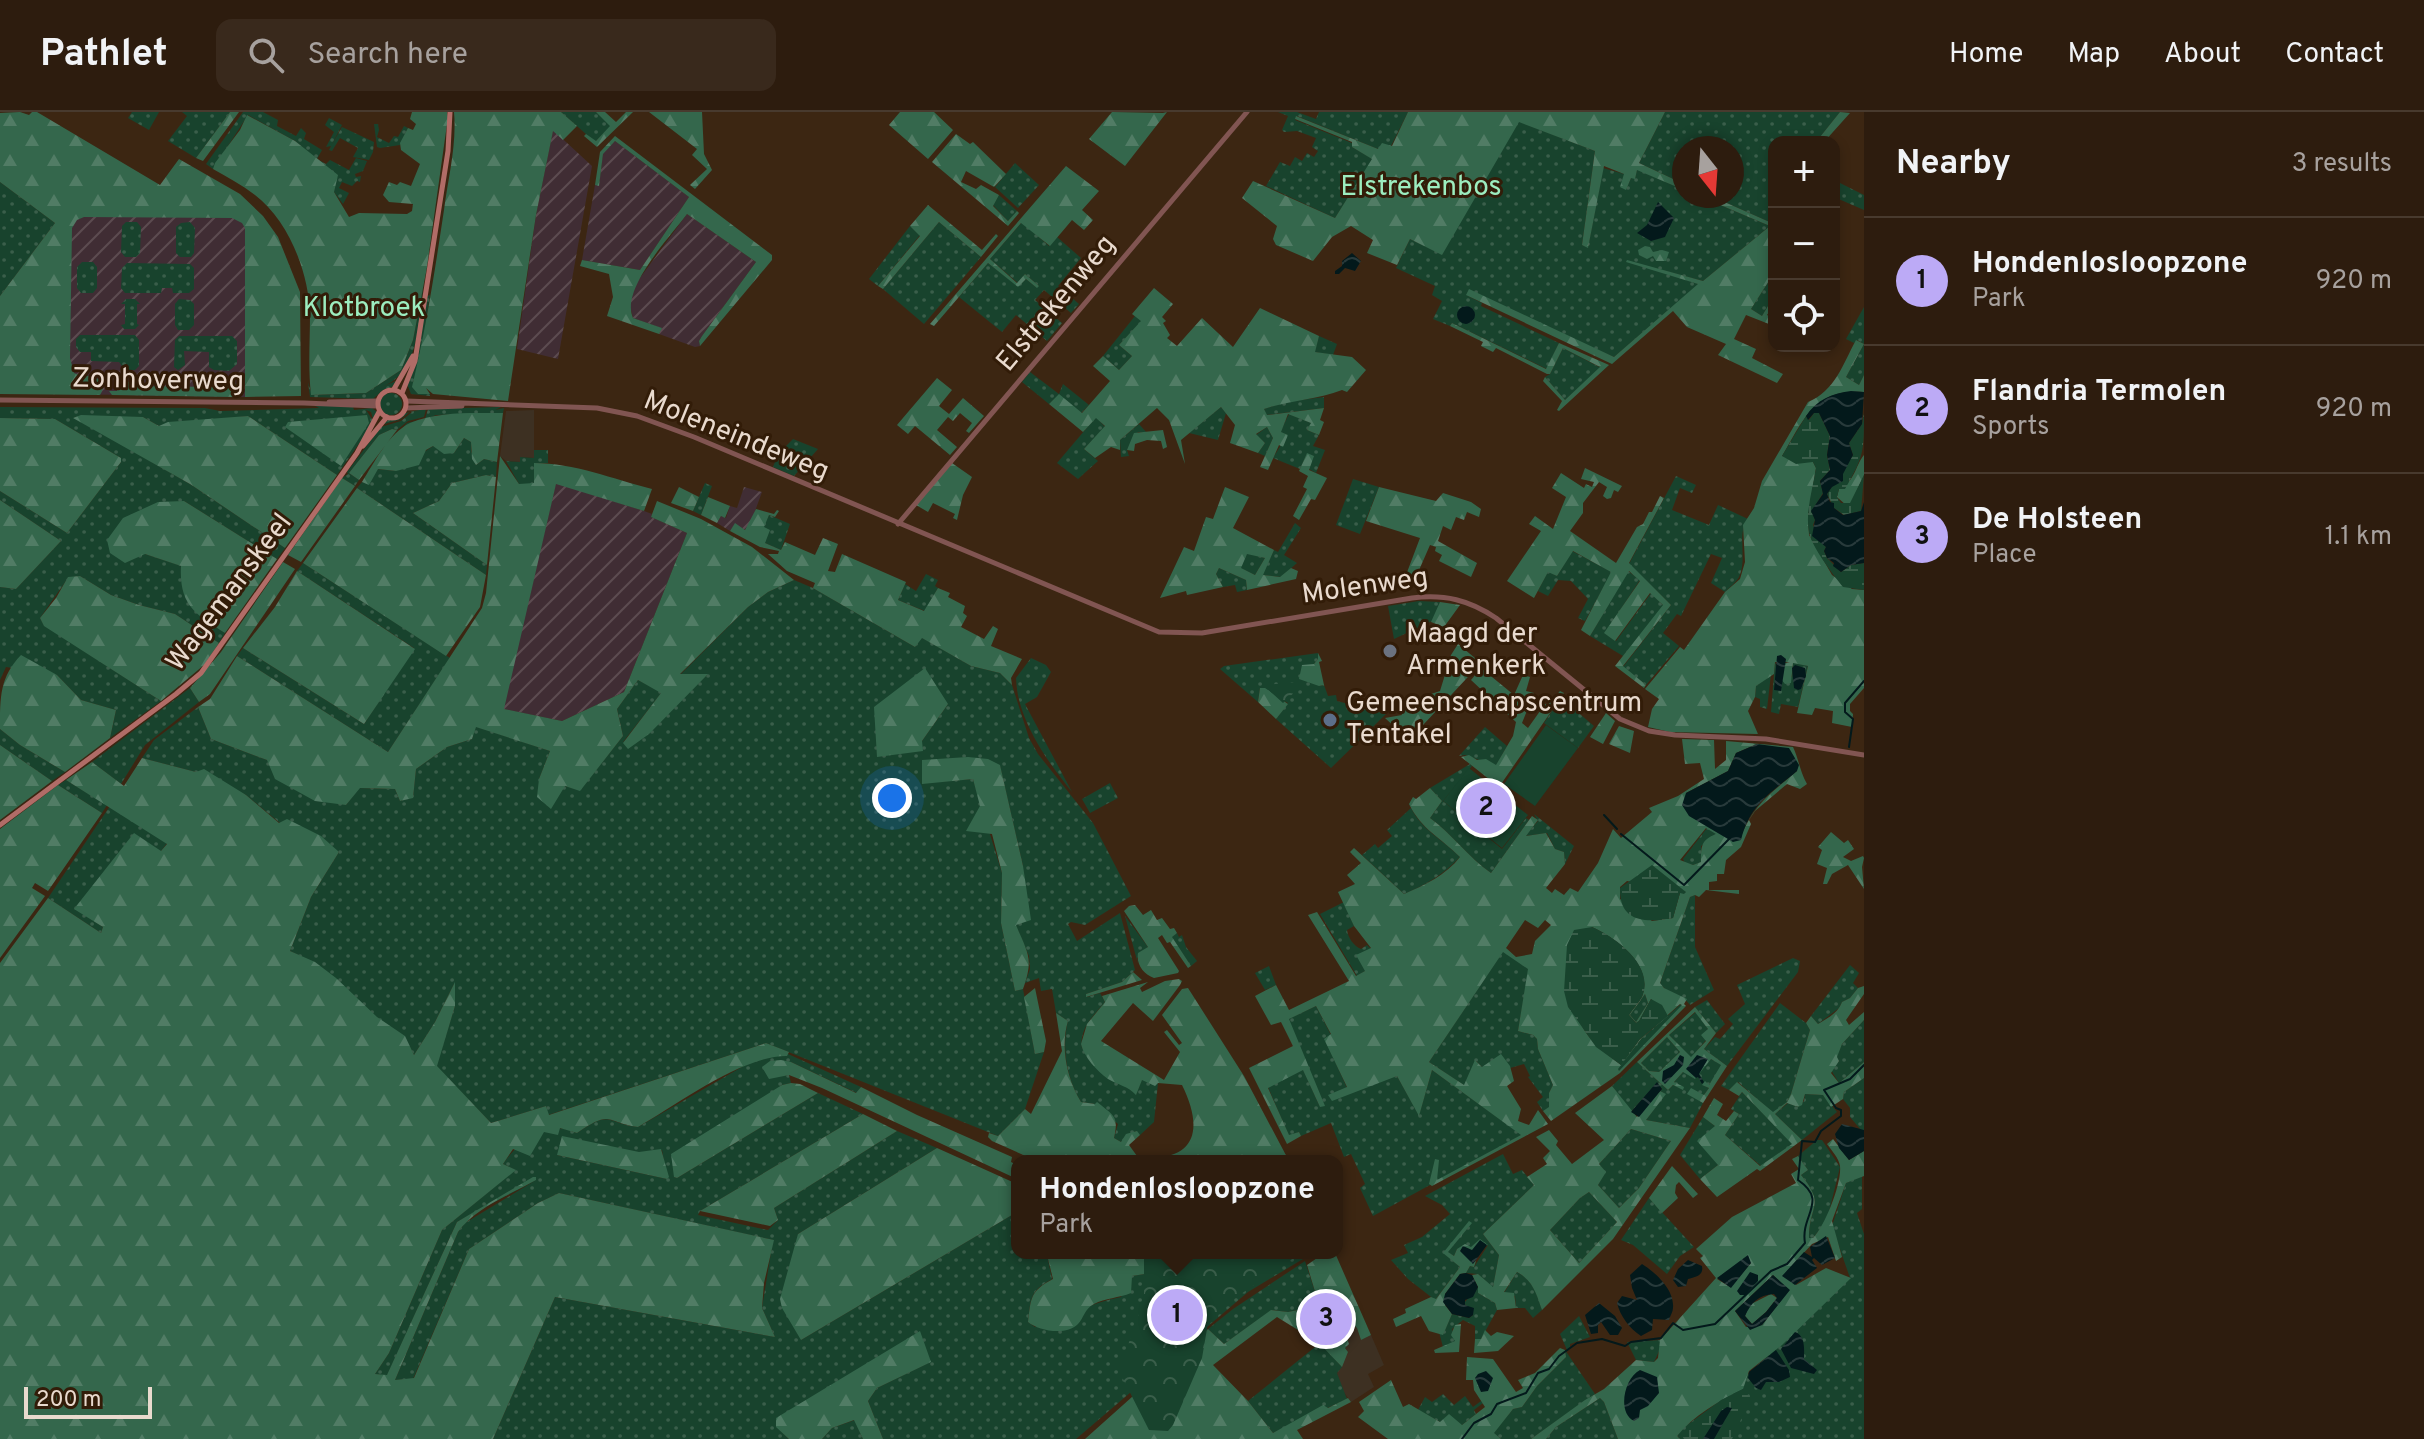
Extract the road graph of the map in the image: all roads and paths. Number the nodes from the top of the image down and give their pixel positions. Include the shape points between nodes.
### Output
1 (450, 112) edge
2 (1247, 112) edge
3 (417, 344) junction
4 (394, 390) junction
5 (402, 393) junction
6 (0, 400) edge
7 (406, 404) junction
8 (378, 406) junction
9 (387, 417) junction
10 (357, 453) junction
11 (898, 524) junction
12 (1864, 755) edge
13 (0, 825) edge

1 - 3 main road
2 - 11 street, Elstrekenweg
3 - 4 main road
3 - 5 main road
4 - 5 main road
4 - 8 main road, Wagemanskeel via 384,392
5 - 7 main road
6 - 8 street, Zonhoverweg
7 - 9 main road, Wagemanskeel via 398,417
7 - 11 street, Moleneindeweg via 589,408 637,416
8 - 9 main road
8 - 10 main road, Wagemanskeel
9 - 10 main road, Wagemanskeel
10 - 13 main road, Wagemanskeel via 201,673
11 - 12 street, Molenweg via 1168,634 1421,597 1462,600 1504,624 1620,719 1649,731 1766,739

